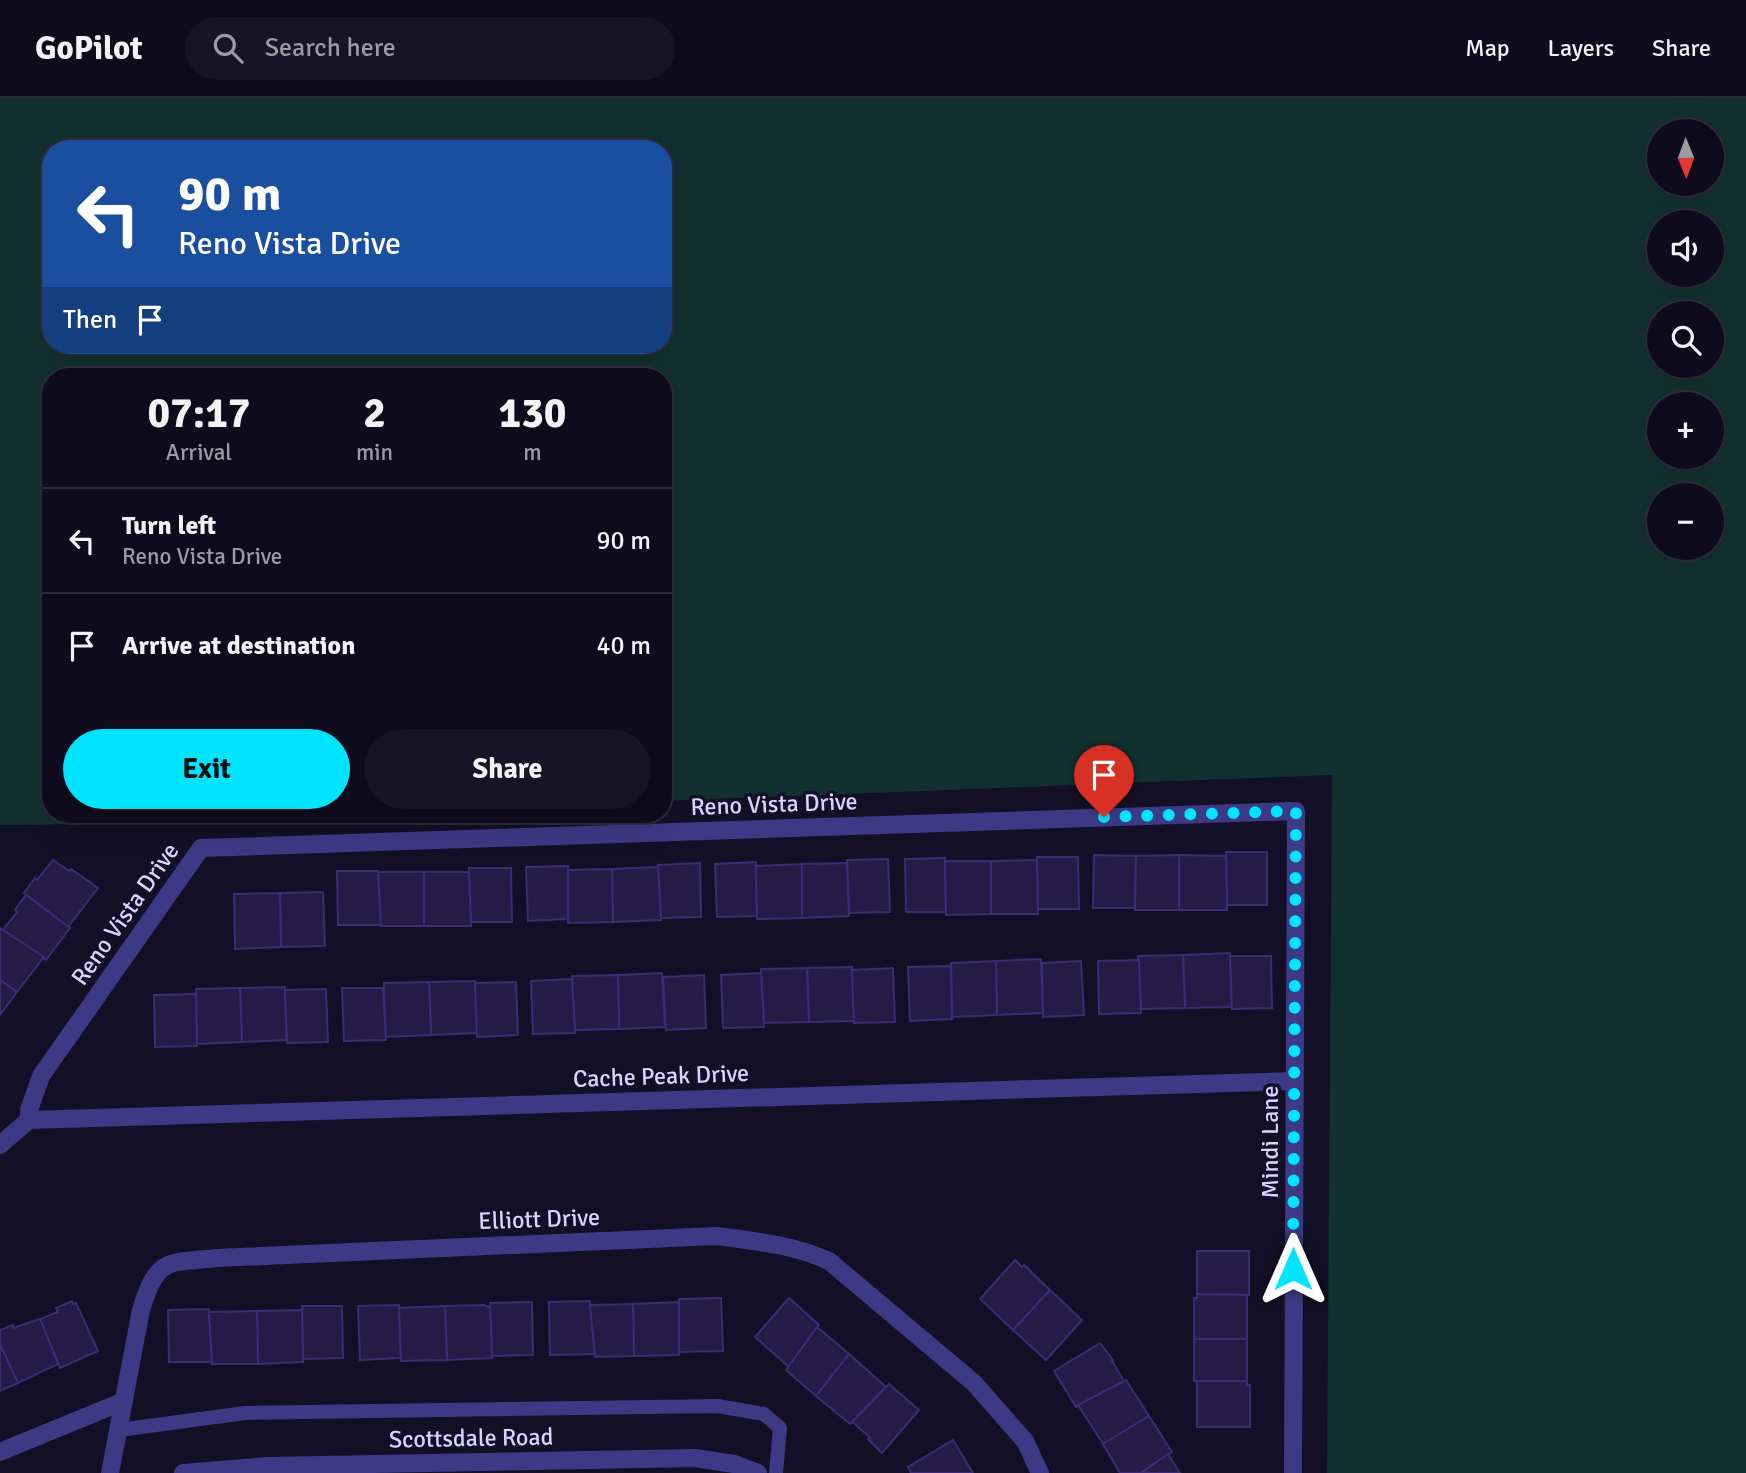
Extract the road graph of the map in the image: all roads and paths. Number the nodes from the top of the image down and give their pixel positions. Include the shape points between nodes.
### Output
1 (1296, 811) joint
2 (1294, 1081) junction
3 (29, 1121) junction
4 (0, 1145) edge
5 (124, 1401) junction
6 (118, 1430) junction
7 (0, 1452) edge
8 (110, 1473) edge
9 (183, 1473) edge
10 (758, 1473) edge
11 (776, 1473) edge
12 (1040, 1473) edge
13 (1293, 1473) edge

1 - 2 street, Mindi Lane
1 - 3 street, Reno Vista Drive via 201,848 41,1076
2 - 3 street, Cache Peak Drive
2 - 13 street, Mindi Lane
3 - 4 street
5 - 6 street, Elliott Drive
5 - 7 street
5 - 12 street, Elliott Drive via 148,1287 156,1272 174,1262 717,1236 770,1244 829,1261 974,1383 1025,1441
6 - 8 street, Elliott Drive
6 - 11 lane via 245,1413 718,1406 764,1414 780,1428
9 - 10 street, Scottsdale Road via 267,1466 695,1458

